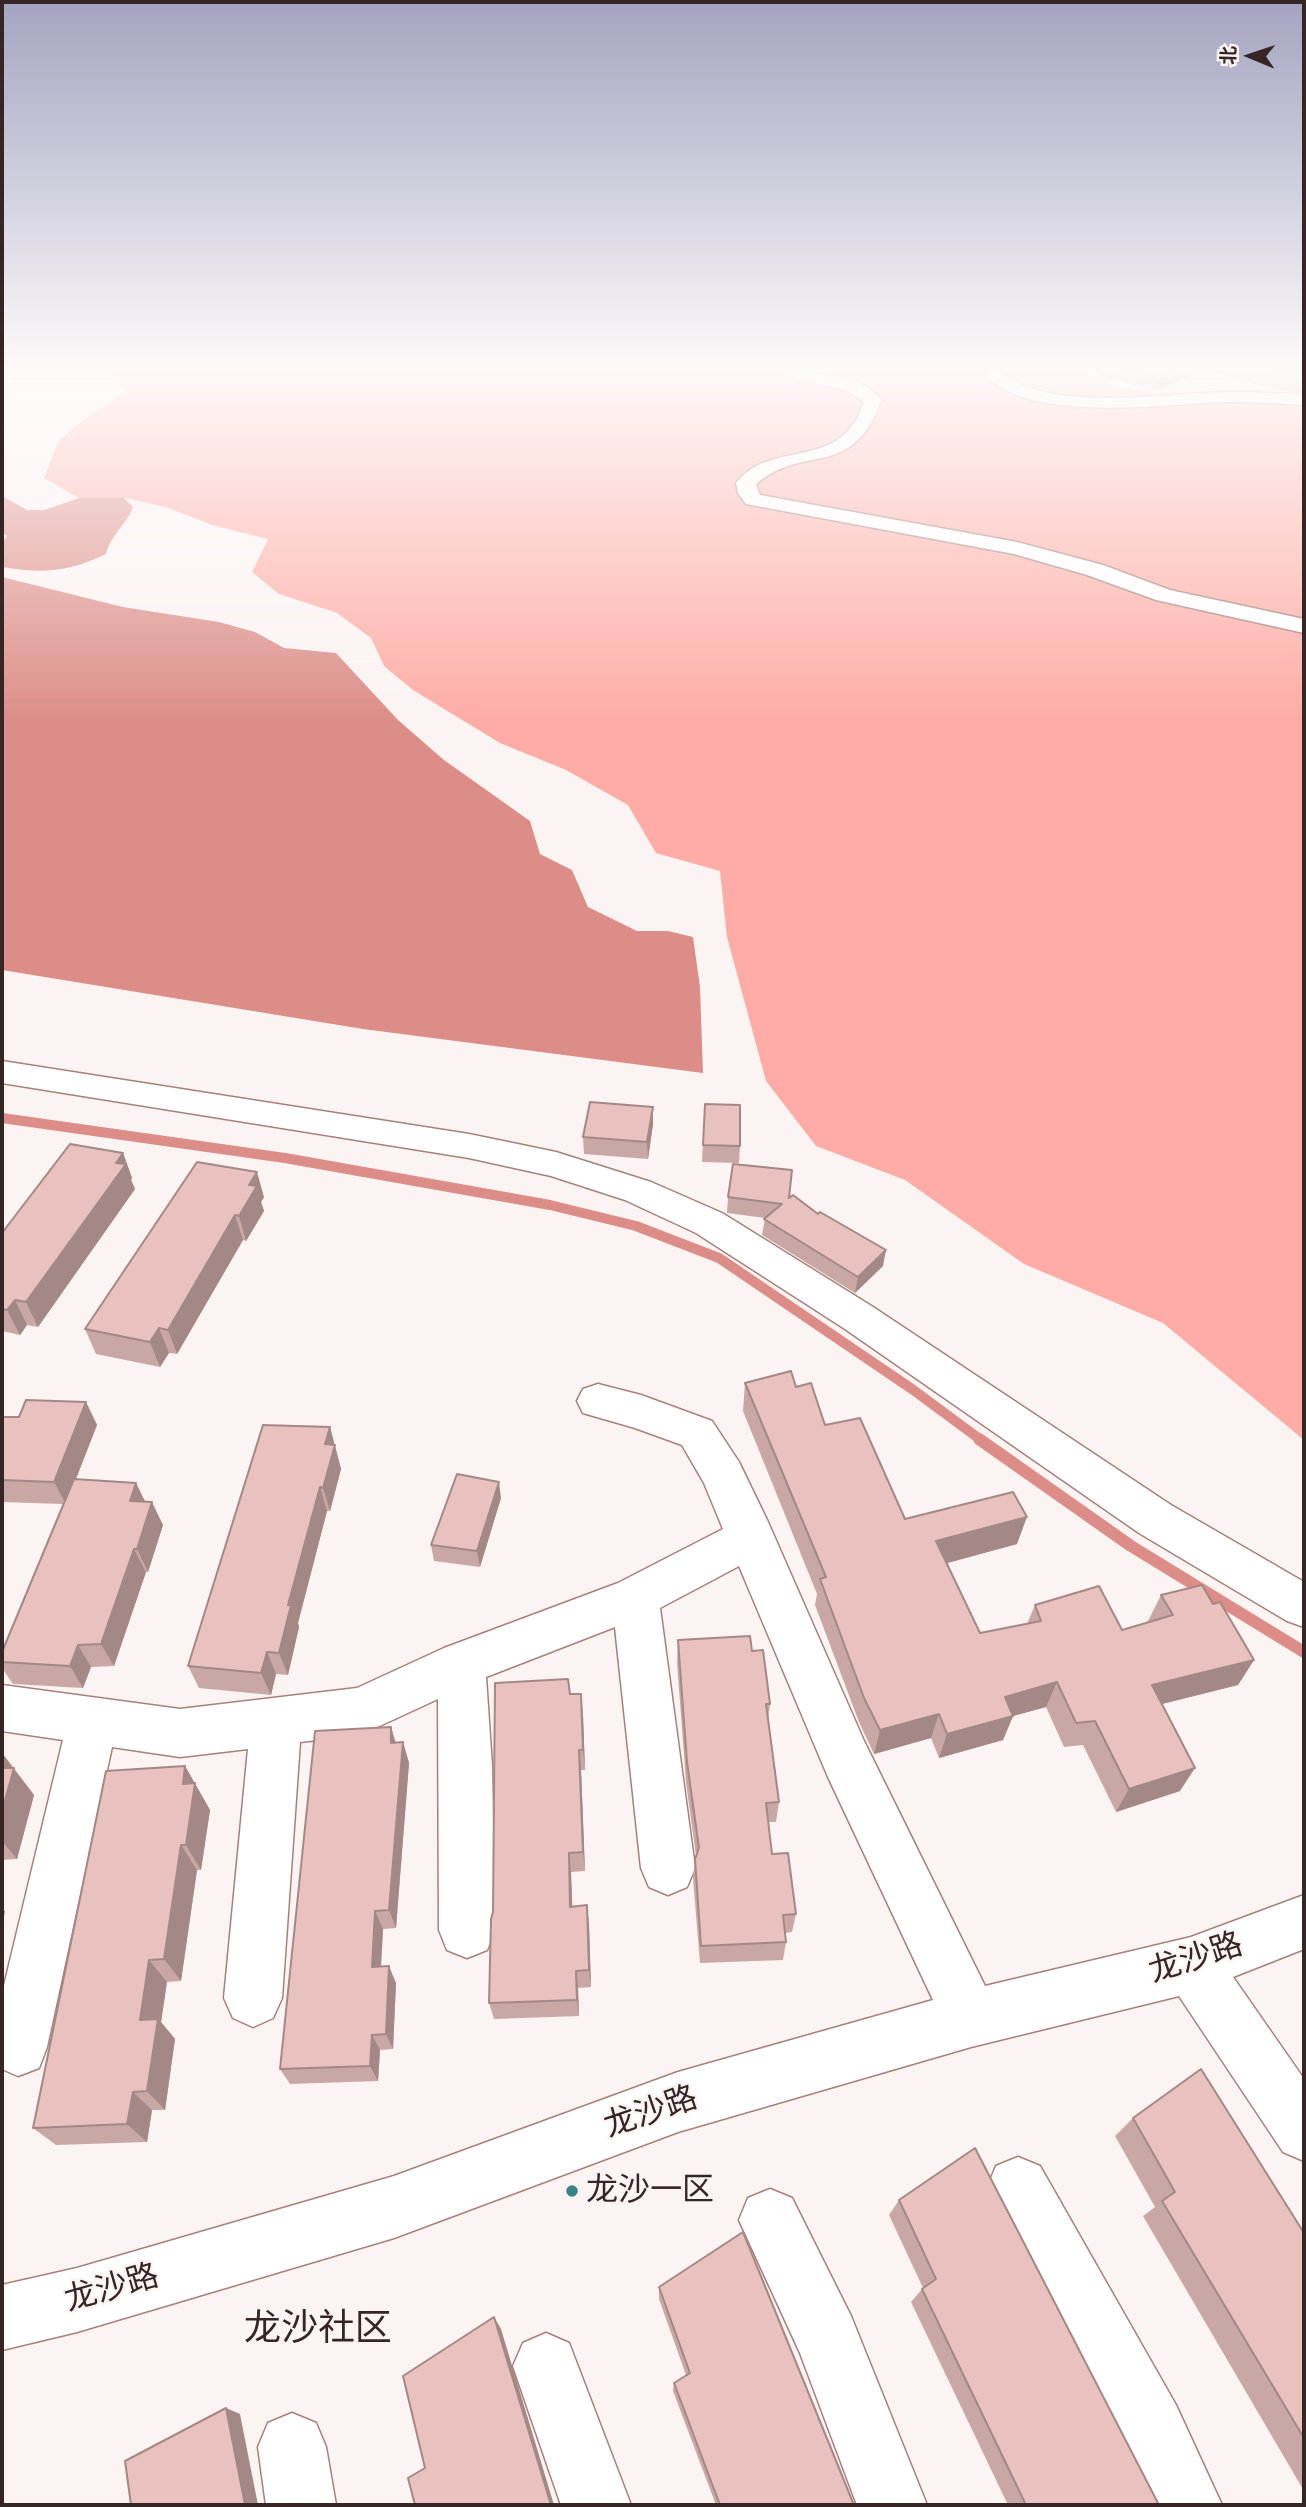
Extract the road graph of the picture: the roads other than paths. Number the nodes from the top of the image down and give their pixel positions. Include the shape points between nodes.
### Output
1 (747, 488) edge
2 (1304, 626) edge
3 (2, 1072) edge
4 (598, 1401) dead end
5 (752, 1536) junction
6 (635, 1598) junction
7 (1304, 1605) edge
8 (461, 1664) junction
9 (2, 1708) edge
10 (93, 1720) junction
11 (276, 1721) junction
12 (668, 1867) dead end
13 (1304, 1922) edge
14 (467, 1930) dead end
15 (1191, 1965) junction
16 (253, 1998) dead end
17 (971, 2018) junction
18 (18, 2046) dead end
19 (1304, 2130) edge
20 (1017, 2188) dead end
21 (770, 2220) dead end
22 (2, 2318) edge
23 (546, 2367) dead end
24 (596, 2505) edge
25 (892, 2505) edge
26 (1187, 2505) edge

1 - 2 street via 753,500 1017,548 1164,595
3 - 7 street via 469,1146 556,1165 638,1191 709,1223 859,1318 1155,1519
4 - 5 street via 697,1433
5 - 6 street
5 - 17 street via 846,1759
6 - 8 street
6 - 12 street
8 - 11 street via 360,1711
8 - 14 street
9 - 10 street
10 - 11 street via 180,1733
10 - 18 street
11 - 16 street
13 - 15 street, 龙沙路
15 - 17 street, 龙沙路
15 - 19 street
17 - 22 street, 龙沙路 via 678,2102 394,2207
20 - 26 street via 1152,2429
21 - 25 street via 828,2339
23 - 24 street

